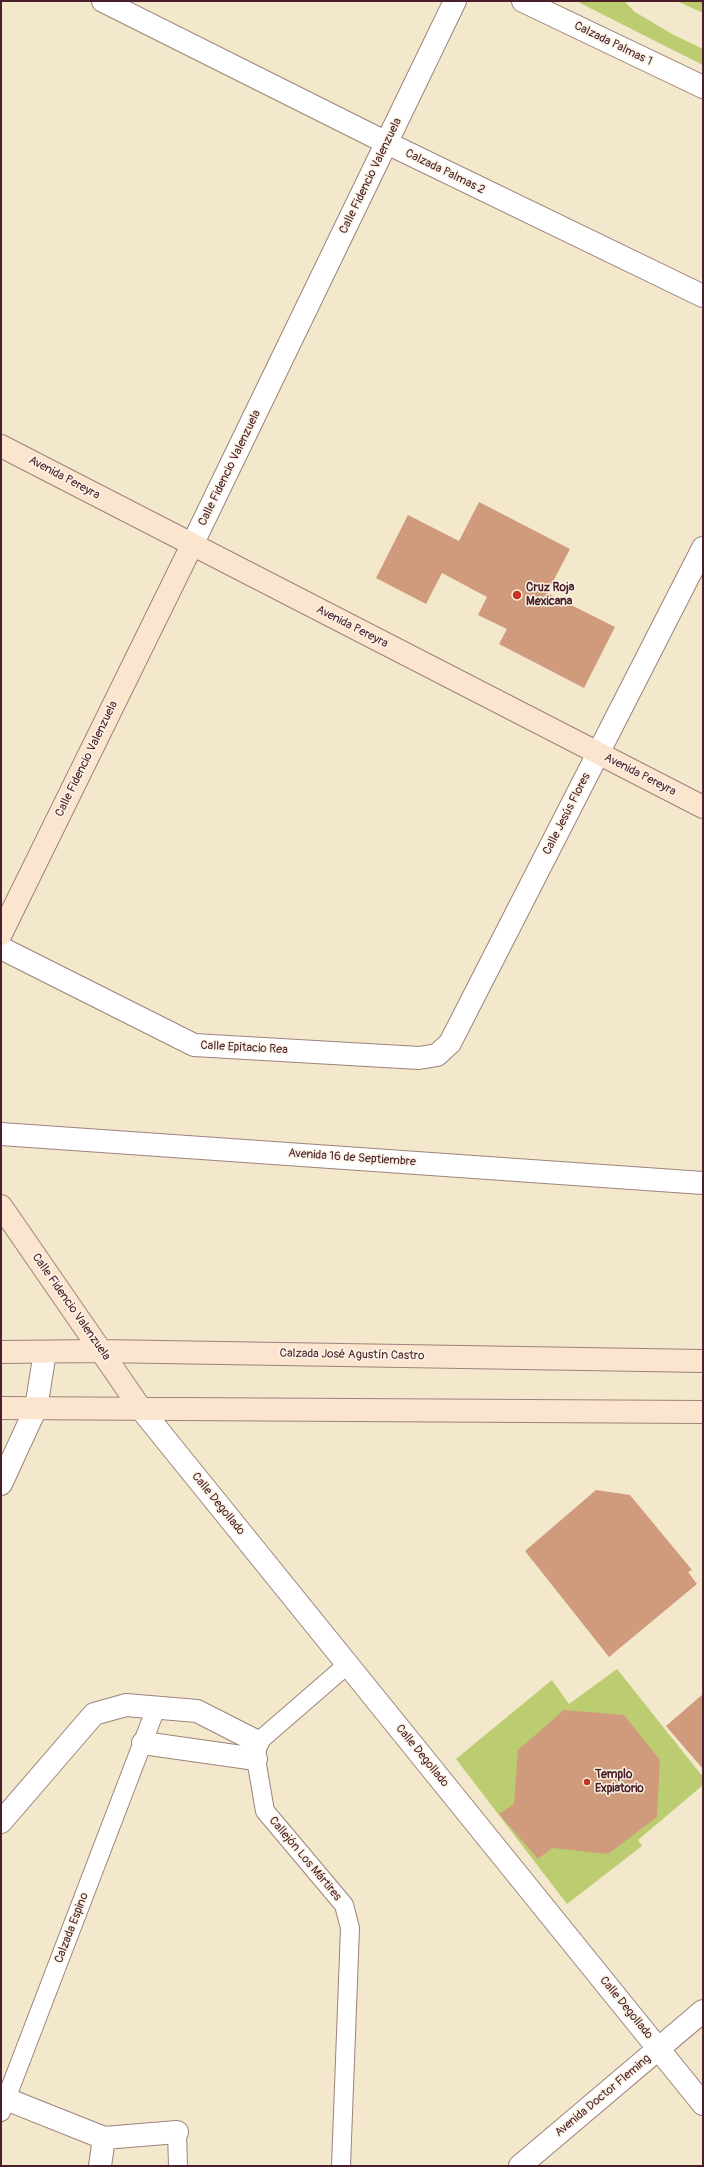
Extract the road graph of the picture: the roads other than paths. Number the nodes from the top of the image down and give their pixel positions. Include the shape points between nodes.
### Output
1 (103, 1) edge
2 (456, 1) edge
3 (523, 1) edge
4 (703, 88) edge
5 (387, 143) junction
6 (703, 296) edge
7 (1, 446) edge
8 (192, 545) junction
9 (703, 548) edge
10 (598, 754) junction
11 (703, 807) edge
12 (1, 934) edge
13 (1, 948) edge
14 (437, 1055) joint
15 (1, 1134) edge
16 (703, 1183) edge
17 (1, 1206) edge
18 (101, 1351) junction
19 (1, 1352) edge
20 (45, 1352) junction
21 (703, 1361) edge
22 (1, 1408) edge
23 (36, 1408) junction
24 (141, 1409) junction
25 (703, 1412) edge
26 (1, 1484) edge
27 (348, 1664) junction
28 (156, 1708) junction
29 (143, 1743) junction
30 (257, 1751) junction
31 (1, 1822) edge
32 (703, 2010) edge
33 (658, 2048) junction
34 (3, 2103) edge
35 (703, 2104) edge
36 (177, 2132) joint
37 (104, 2138) junction
38 (100, 2166) edge
39 (178, 2166) edge
40 (341, 2166) edge
41 (520, 2166) edge

1 - 5 street, Calzada Palmas 2
2 - 5 street, Calle Fidencio Valenzuela
3 - 4 street, Calzada Palmas 1
5 - 6 street, Calzada Palmas 2
5 - 8 street, Calle Fidencio Valenzuela
7 - 8 main road, Avenida Pereyra
8 - 10 main road, Avenida Pereyra
8 - 12 main road, Calle Fidencio Valenzuela
9 - 10 street, Calle Jesús Flores
10 - 11 main road, Avenida Pereyra
10 - 14 street, Calle Jesús Flores via 450,1043
13 - 14 street, Calle Epitacio Rea via 194,1045 419,1058
15 - 16 street, Avenida 16 de Septiembre
17 - 18 main road, Calle Fidencio Valenzuela
18 - 20 main road, Calzada José Agustín Castro
18 - 21 main road, Calzada José Agustín Castro
18 - 24 main road, Calle Fidencio Valenzuela
19 - 20 main road, Calzada José Agustín Castro
20 - 23 street
22 - 23 main road
23 - 24 main road
23 - 26 street
24 - 25 main road
24 - 27 street, Calle Degollado
27 - 30 lane
27 - 33 street, Calle Degollado
28 - 29 lane, Calzada Espino
28 - 30 street via 196,1711
28 - 31 street via 126,1706 94,1714
29 - 30 street
29 - 34 lane, Calzada Espino
30 - 40 lane, Callejón Los Mártires via 265,1811 344,1905 350,1928
32 - 33 street, Avenida Doctor Fleming
33 - 35 street, Calle Degollado
33 - 41 street, Avenida Doctor Fleming
34 - 37 street
36 - 37 street
36 - 39 lane
37 - 38 street

